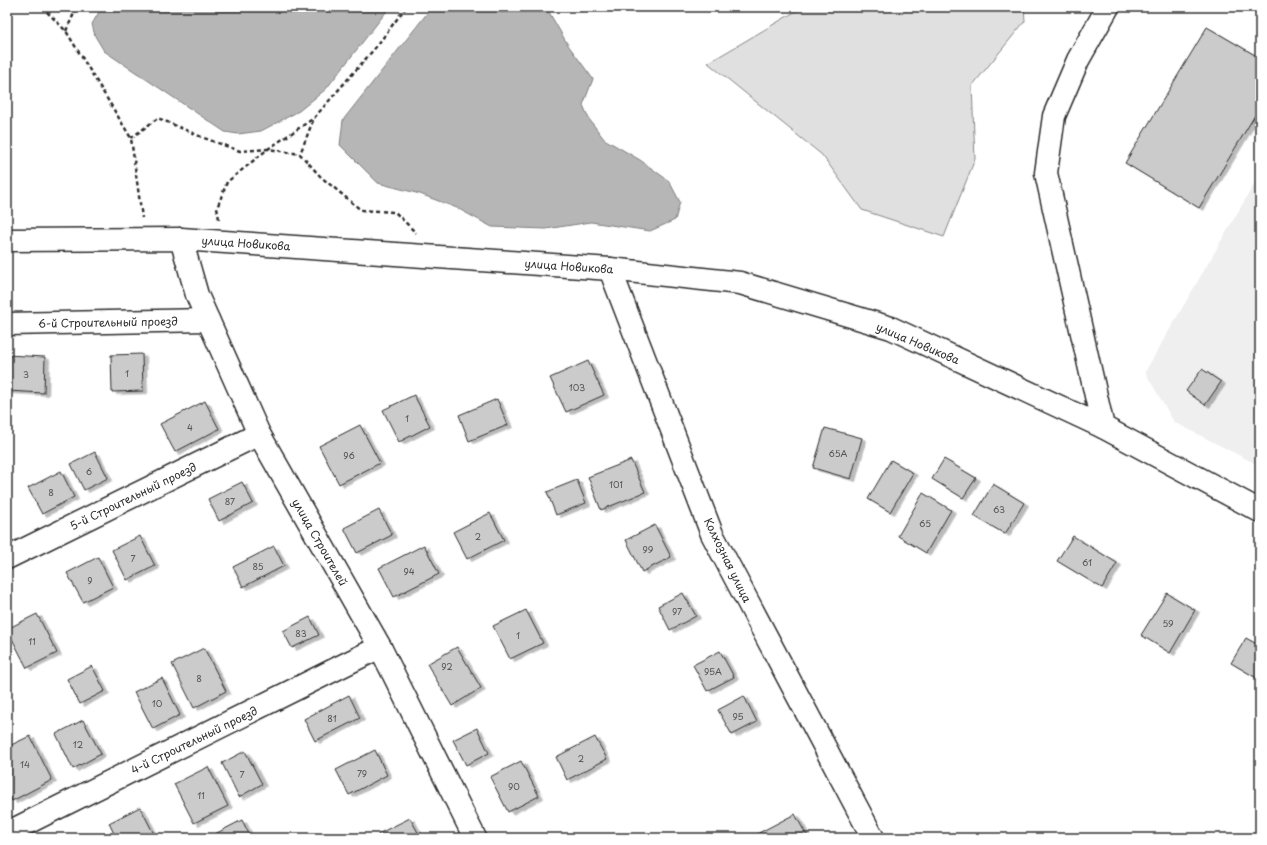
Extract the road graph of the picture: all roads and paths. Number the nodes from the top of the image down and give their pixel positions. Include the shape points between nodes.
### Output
1 (42, 7) edge
2 (77, 7) edge
3 (406, 7) edge
4 (1108, 7) edge
5 (66, 31) junction
6 (314, 118) junction
7 (131, 138) junction
8 (268, 149) junction
9 (300, 154) junction
10 (145, 239) junction
11 (181, 239) junction
12 (7, 240) edge
13 (222, 242) junction
14 (438, 257) junction
15 (610, 269) junction
16 (208, 320) junction
17 (7, 324) edge
18 (1103, 427) junction
19 (259, 434) junction
20 (1260, 511) edge
21 (7, 558) edge
22 (380, 647) junction
23 (7, 833) edge
24 (475, 838) edge
25 (873, 838) edge

1 - 5 path
2 - 5 path
3 - 6 path via 376,47
4 - 18 street via 1078,60 1054,116 1046,173
5 - 7 path
6 - 8 path
6 - 9 path
7 - 8 path via 158,118 240,151
7 - 10 path
8 - 9 path
8 - 13 path via 227,182 217,208
9 - 14 path via 321,177 361,210 396,212
10 - 11 street, улица Новикова
10 - 12 street, улица Новикова
11 - 13 street, улица Новикова
11 - 16 street, улица Строителей via 197,295
13 - 14 street, улица Новикова
14 - 15 street, улица Новикова
15 - 18 street, улица Новикова via 740,283 891,328
15 - 25 street, Колхозная улица via 712,534
16 - 17 street, 6-й Строительный проезд
16 - 19 street, улица Строителей
18 - 20 street, улица Новикова
19 - 21 street, 5-й Строительный проезд
19 - 22 street, улица Строителей
22 - 23 street, 4-й Строительный проезд
22 - 24 street, улица Строителей

